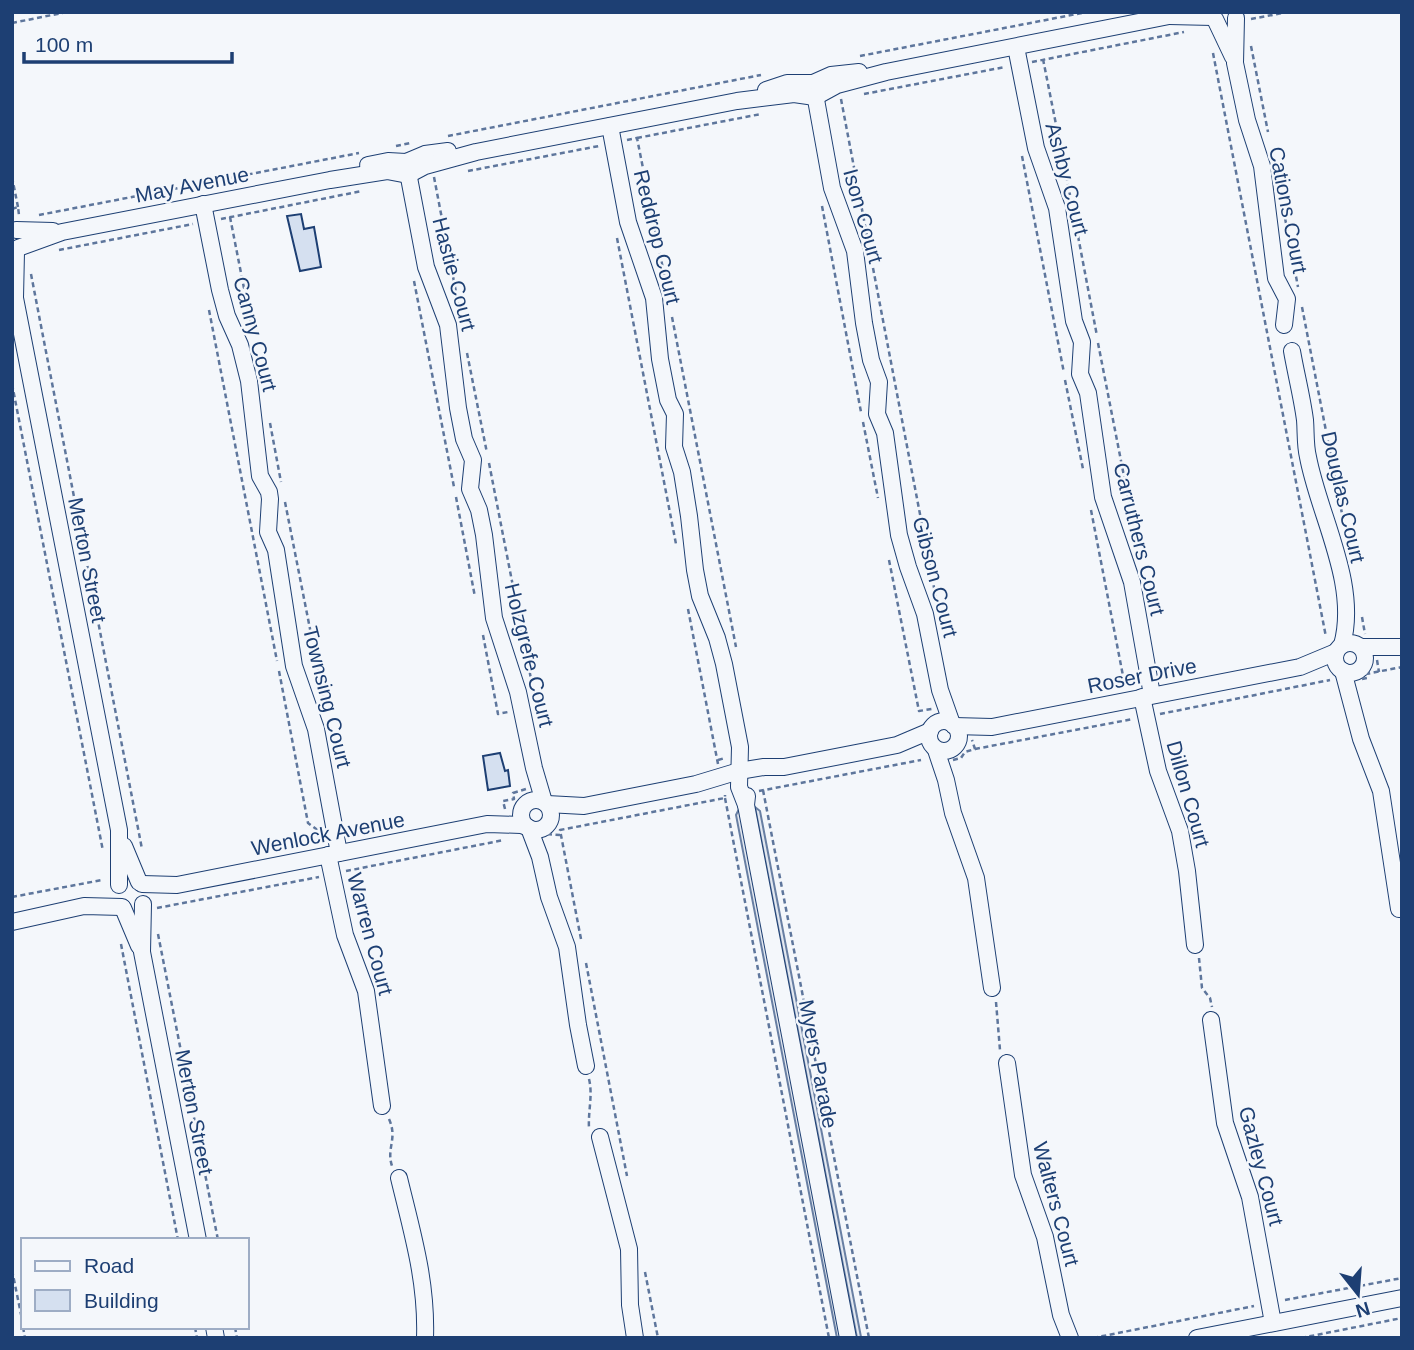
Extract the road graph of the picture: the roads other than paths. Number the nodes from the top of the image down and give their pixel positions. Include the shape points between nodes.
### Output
1 (1174, 14) edge
2 (1244, 15) edge
3 (1213, 16) edge
4 (1016, 47) junction
5 (1235, 62) junction
6 (814, 90) junction
7 (610, 126) junction
8 (407, 168) junction
9 (203, 204) junction
10 (13, 227) edge
11 (62, 232) junction
12 (15, 251) edge
13 (14, 295) edge
14 (1284, 325) dead end
15 (1292, 351) dead end
16 (1088, 393) joint
17 (885, 433) joint
18 (682, 472) joint
19 (479, 510) joint
20 (276, 550) joint
21 (1353, 644) junction
22 (1400, 648) edge
23 (1300, 667) junction
24 (1368, 668) junction
25 (1342, 670) junction
26 (940, 690) junction
27 (1147, 696) junction
28 (1354, 704) junction
29 (953, 725) junction
30 (932, 727) junction
31 (992, 727) junction
32 (897, 745) junction
33 (956, 745) junction
34 (936, 749) junction
35 (534, 768) junction
36 (744, 775) junction
37 (946, 780) junction
38 (546, 803) junction
39 (525, 806) junction
40 (583, 806) junction
41 (486, 824) junction
42 (548, 824) junction
43 (528, 828) junction
44 (119, 831) junction
45 (334, 854) junction
46 (540, 857) junction
47 (140, 883) junction
48 (177, 885) junction
49 (118, 887) junction
50 (143, 903) junction
51 (84, 906) junction
52 (123, 907) junction
53 (1399, 909) dead end
54 (12, 922) edge
55 (1195, 944) road end
56 (142, 952) junction
57 (992, 988) road end
58 (1211, 1020) road end
59 (1007, 1063) road end
60 (586, 1066) road end
61 (382, 1106) road end
62 (600, 1137) road end
63 (399, 1178) road end
64 (198, 1238) edge
65 (1402, 1298) edge
66 (1061, 1315) junction
67 (1268, 1329) edge
68 (849, 1335) edge
69 (425, 1338) edge
70 (635, 1338) edge
71 (1060, 1338) edge
72 (1070, 1338) edge
73 (1197, 1338) edge

1 - 3 street, May Avenue
1 - 4 street, May Avenue
2 - 3 street, May Avenue via 1228,22
2 - 5 street, Cations Court
3 - 5 street, Cations Court
4 - 6 street, May Avenue via 886,72 831,75
4 - 16 street, Ashby Court via 1036,148 1058,208 1074,321 1083,350 1080,374
5 - 14 street, Cations Court via 1262,166 1276,278 1287,299
6 - 7 street, May Avenue via 788,83 737,101
6 - 17 street, Ison Court via 832,188 855,251 864,323 879,382 877,414
7 - 8 street, May Avenue
7 - 18 street, Reddrop Court via 628,222 654,298 660,359 668,400 676,414 674,447
8 - 9 street, May Avenue
8 - 19 street, Hastie Court via 426,267 448,325 457,401 472,460 470,489
9 - 11 street, May Avenue
9 - 20 street, Canny Court via 227,316 249,381 260,476 269,492 268,533
10 - 11 street, May Avenue
10 - 12 street, Merton Street via 20,237
11 - 12 street, May Avenue
12 - 13 street, Merton Street
13 - 44 street, Merton Street
15 - 21 street, Douglas Court via 1314,485 1353,609
16 - 27 street, Carruthers Court via 1103,497 1132,582
17 - 26 street, Gibson Court via 899,535 925,614
18 - 36 street, Myers Parade via 697,584 721,652
19 - 35 street, Holzgrefe Court via 494,618
20 - 45 street, Townsing Court via 294,666 316,729
21 - 22 street
21 - 23 street, Roser Drive
21 - 24 street via 1366,657
21 - 25 street via 1336,664
22 - 24 street, Roser Drive
23 - 25 street, Roser Drive
23 - 27 street, Roser Drive
24 - 25 street, Roser Drive via 1353,673
24 - 28 street via 1355,681
25 - 28 street
26 - 29 street, Gibson Court
26 - 30 street, Gibson Court
27 - 31 street, Roser Drive
27 - 55 street, Dillon Court via 1158,771 1180,831
28 - 53 street via 1381,792
29 - 30 street via 944,721
29 - 31 street, Roser Drive
29 - 33 street via 958,732
30 - 32 street
30 - 34 street via 929,738
31 - 33 street, Roser Drive
32 - 34 street
32 - 36 street
33 - 34 street via 946,751
33 - 37 street
34 - 37 street
35 - 38 street, Holzgrefe Court
35 - 39 street, Holzgrefe Court
36 - 40 street
36 - 68 street, Myers Parade via 740,795 746,806
37 - 57 street via 977,885
38 - 39 street via 536,800
38 - 40 street
38 - 42 street via 551,811
39 - 41 street, Wenlock Avenue
39 - 43 street via 522,821
40 - 42 street
41 - 43 street, Wenlock Avenue
41 - 45 street, Wenlock Avenue
42 - 43 street via 538,830
42 - 46 street
43 - 46 street
44 - 47 street, Merton Street
44 - 49 street, Merton Street
45 - 48 street, Wenlock Avenue
45 - 61 street, Warren Court via 345,936 366,991
46 - 60 street via 548,897 567,947
47 - 48 street, Wenlock Avenue
47 - 49 street via 131,879
47 - 50 street via 145,890
48 - 50 street, Wenlock Avenue
49 - 51 street
49 - 52 street via 116,897
50 - 52 street via 133,909
50 - 56 street, Merton Street
51 - 52 street
51 - 54 street
52 - 56 street, Merton Street
56 - 64 street, Merton Street
58 - 67 street, Gazley Court via 1225,1123 1250,1197 1270,1303
59 - 66 street, Walters Court via 1020,1160 1045,1237
62 - 70 street via 629,1249 629,1306
63 - 69 street via 422,1274
65 - 67 street
66 - 71 street, Walters Court
66 - 72 street, Walters Court
67 - 73 street

